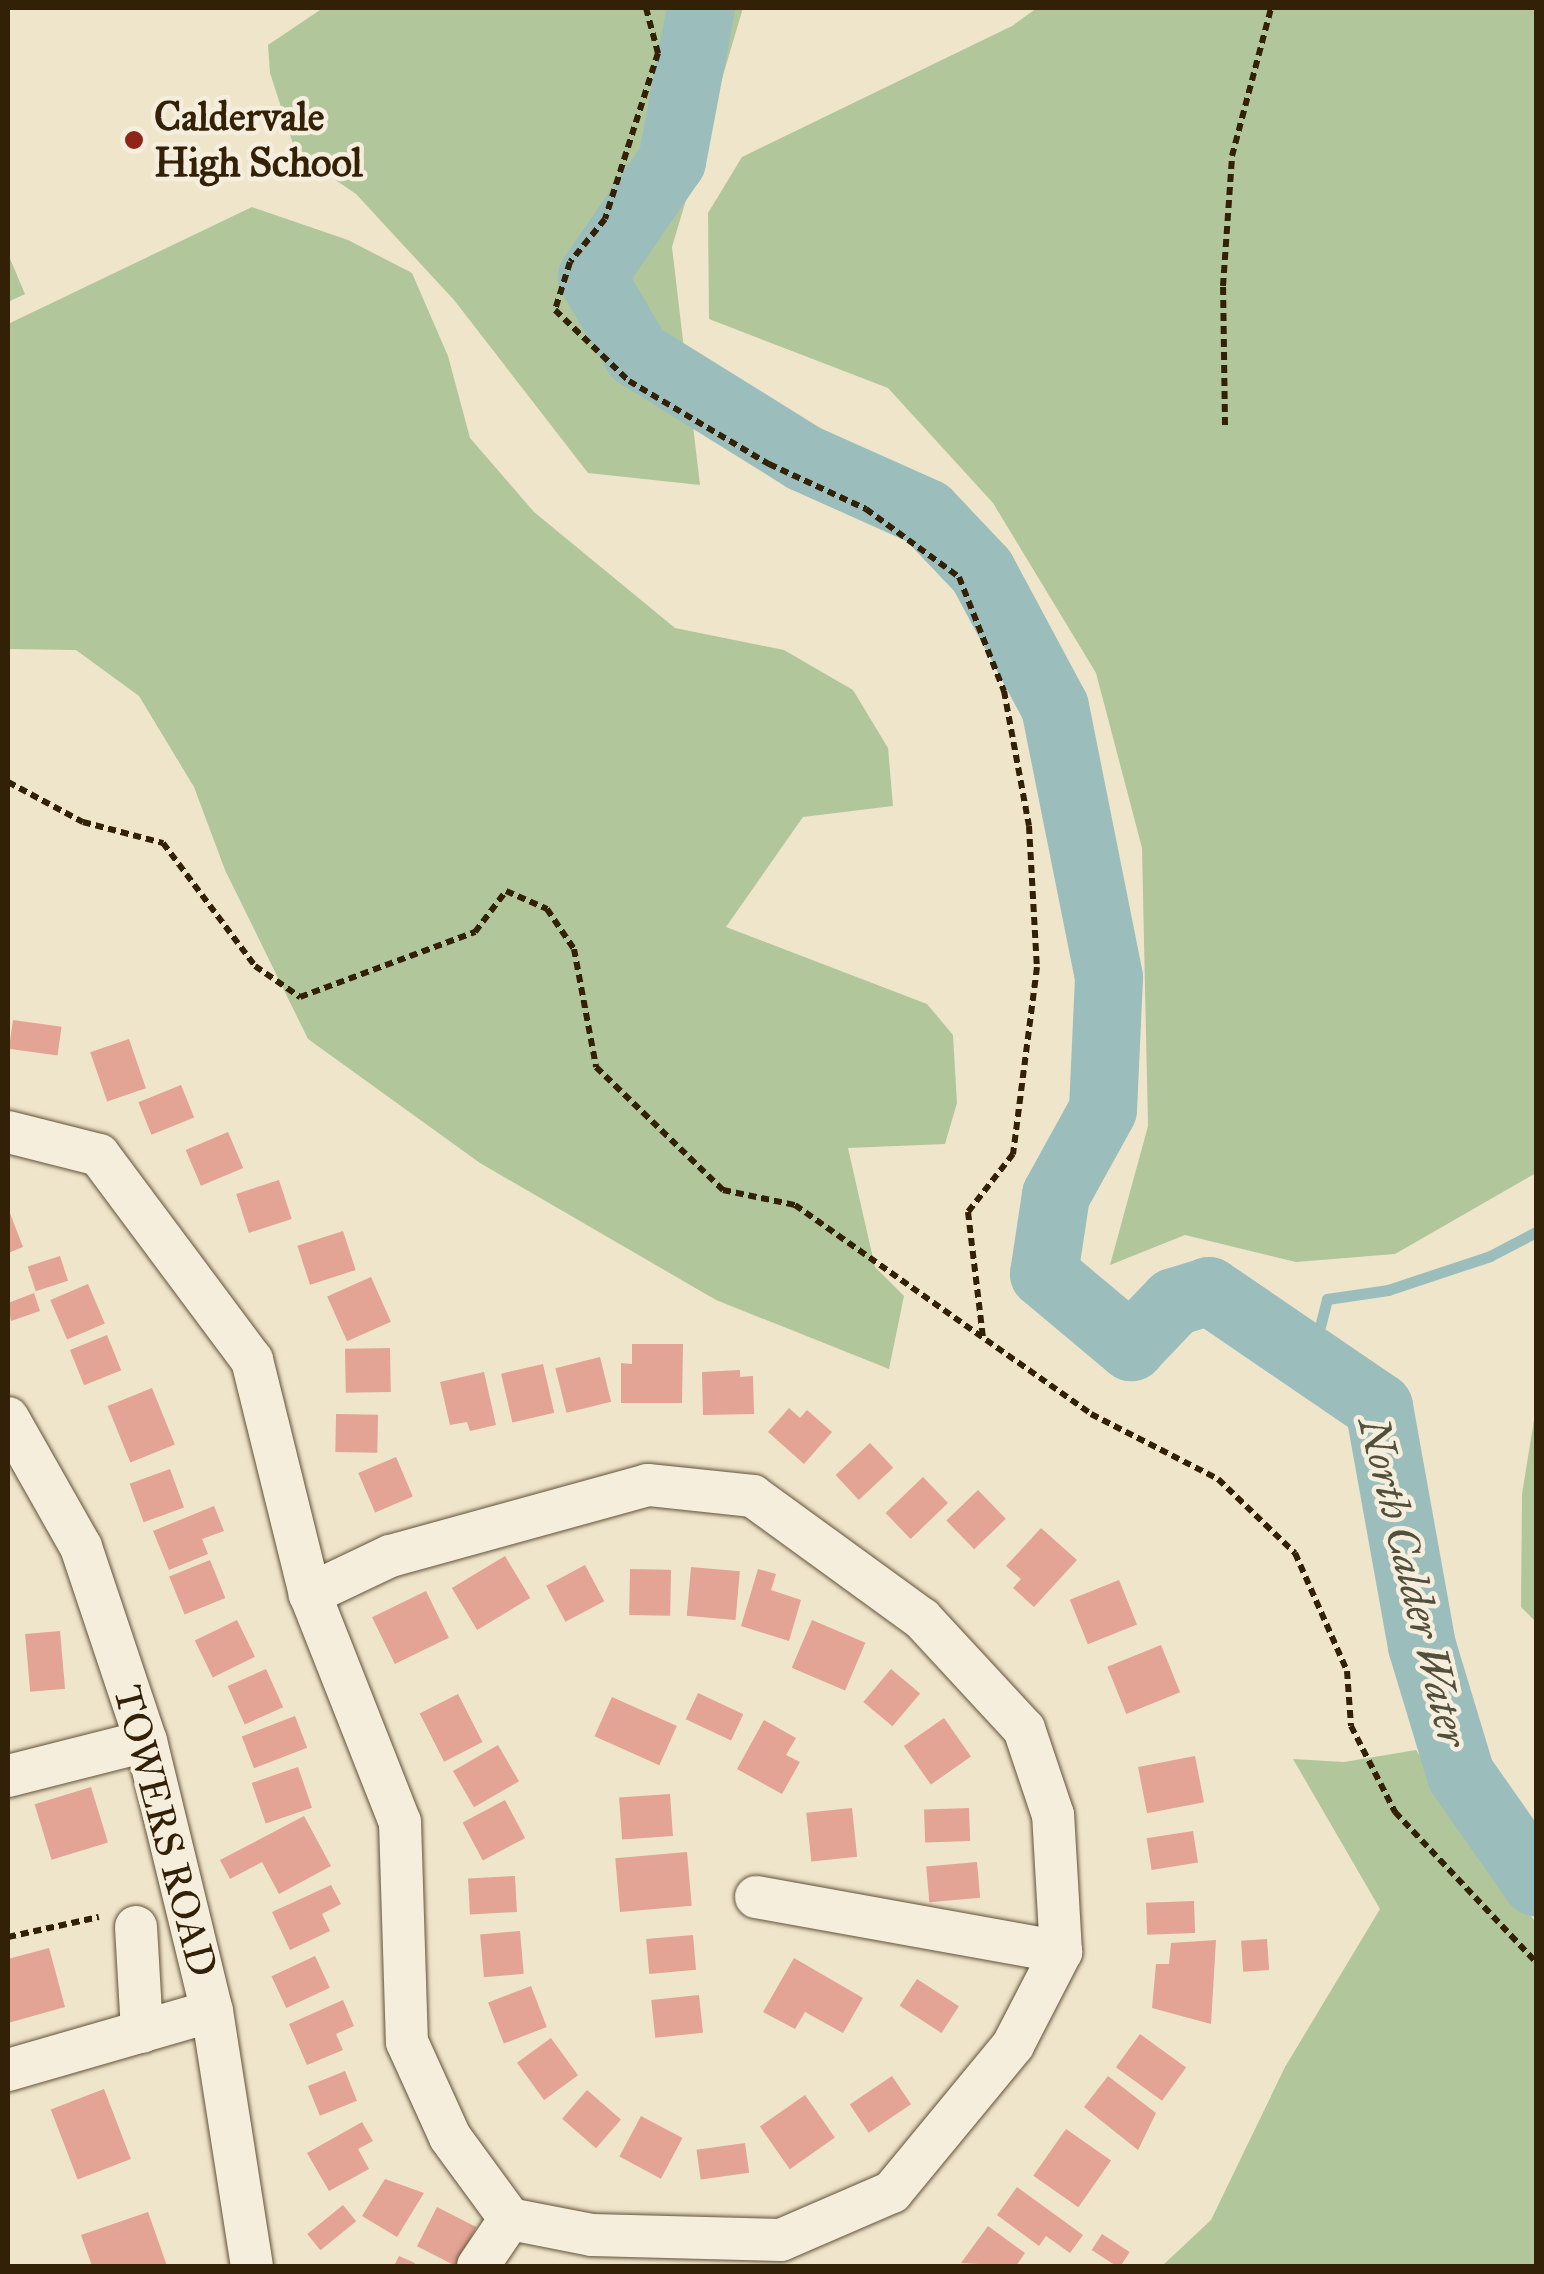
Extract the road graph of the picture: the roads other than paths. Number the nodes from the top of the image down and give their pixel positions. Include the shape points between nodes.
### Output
1 (8, 1132) edge
2 (8, 1418) edge
3 (310, 1594) junction
4 (146, 1741) junction
5 (8, 1776) edge
6 (756, 1897) dead end
7 (136, 1928) road end
8 (1061, 1952) junction
9 (212, 2012) junction
10 (142, 2032) junction
11 (8, 2070) edge
12 (510, 2219) junction
13 (782, 2253) edge
14 (252, 2266) edge
15 (478, 2266) edge

1 - 3 street via 99,1155 252,1360
2 - 4 street, TOWERS ROAD via 80,1547
3 - 8 street via 390,1556 648,1485 753,1496 922,1620 1024,1729 1053,1815
3 - 12 street via 400,1822 408,2042 450,2137
4 - 5 street
4 - 9 street, TOWERS ROAD
6 - 8 street
7 - 10 street
8 - 13 street via 1014,2046 892,2192
9 - 10 street
9 - 14 street, TOWERS ROAD
10 - 11 street
12 - 13 street via 592,2235
12 - 15 street

